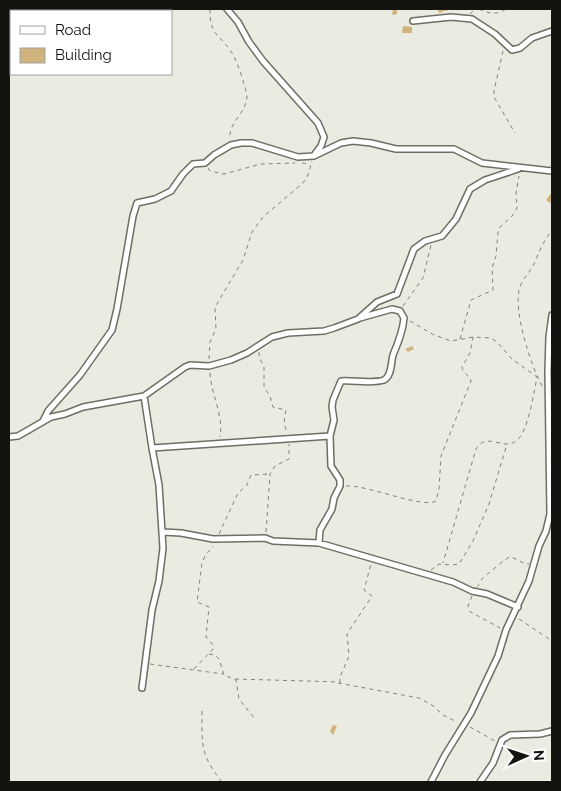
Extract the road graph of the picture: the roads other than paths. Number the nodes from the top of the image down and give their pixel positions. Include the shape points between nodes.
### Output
1 (227, 9) edge
2 (413, 21) dead end
3 (552, 31) edge
4 (314, 156) junction
5 (521, 168) junction
6 (552, 171) edge
7 (552, 315) edge
8 (358, 318) junction
9 (144, 396) junction
10 (43, 422) junction
11 (330, 436) junction
12 (9, 437) edge
13 (152, 448) junction
14 (163, 532) junction
15 (319, 543) junction
16 (518, 607) junction
17 (142, 688) dead end
18 (552, 731) edge
19 (432, 782) edge
20 (480, 782) edge

1 - 4 street via 263,61 318,123 324,137
2 - 3 street via 451,17 472,19 496,34 512,50
4 - 5 street via 341,144 362,142 396,149 454,149 482,163
4 - 10 street via 298,157 252,143 231,145 205,162 193,164 171,191 137,203 112,330 48,411
5 - 6 street
5 - 8 street via 474,186 453,224 442,236 425,241 414,250 396,294 376,302
7 - 16 street via 548,396 550,514
8 - 9 street via 324,331 272,336 231,360 210,366 190,365
8 - 11 street via 388,310 400,311 404,318 387,377 340,382 333,400 334,420
9 - 10 street via 83,407
9 - 13 street
10 - 12 street via 18,436
11 - 13 street
11 - 15 street via 331,466 340,486 320,530
13 - 14 street
14 - 15 street via 218,539 266,538
14 - 17 street via 159,581
15 - 16 street via 453,582 472,592 487,594
16 - 19 street via 471,714
18 - 20 street via 510,736 502,740 493,763

